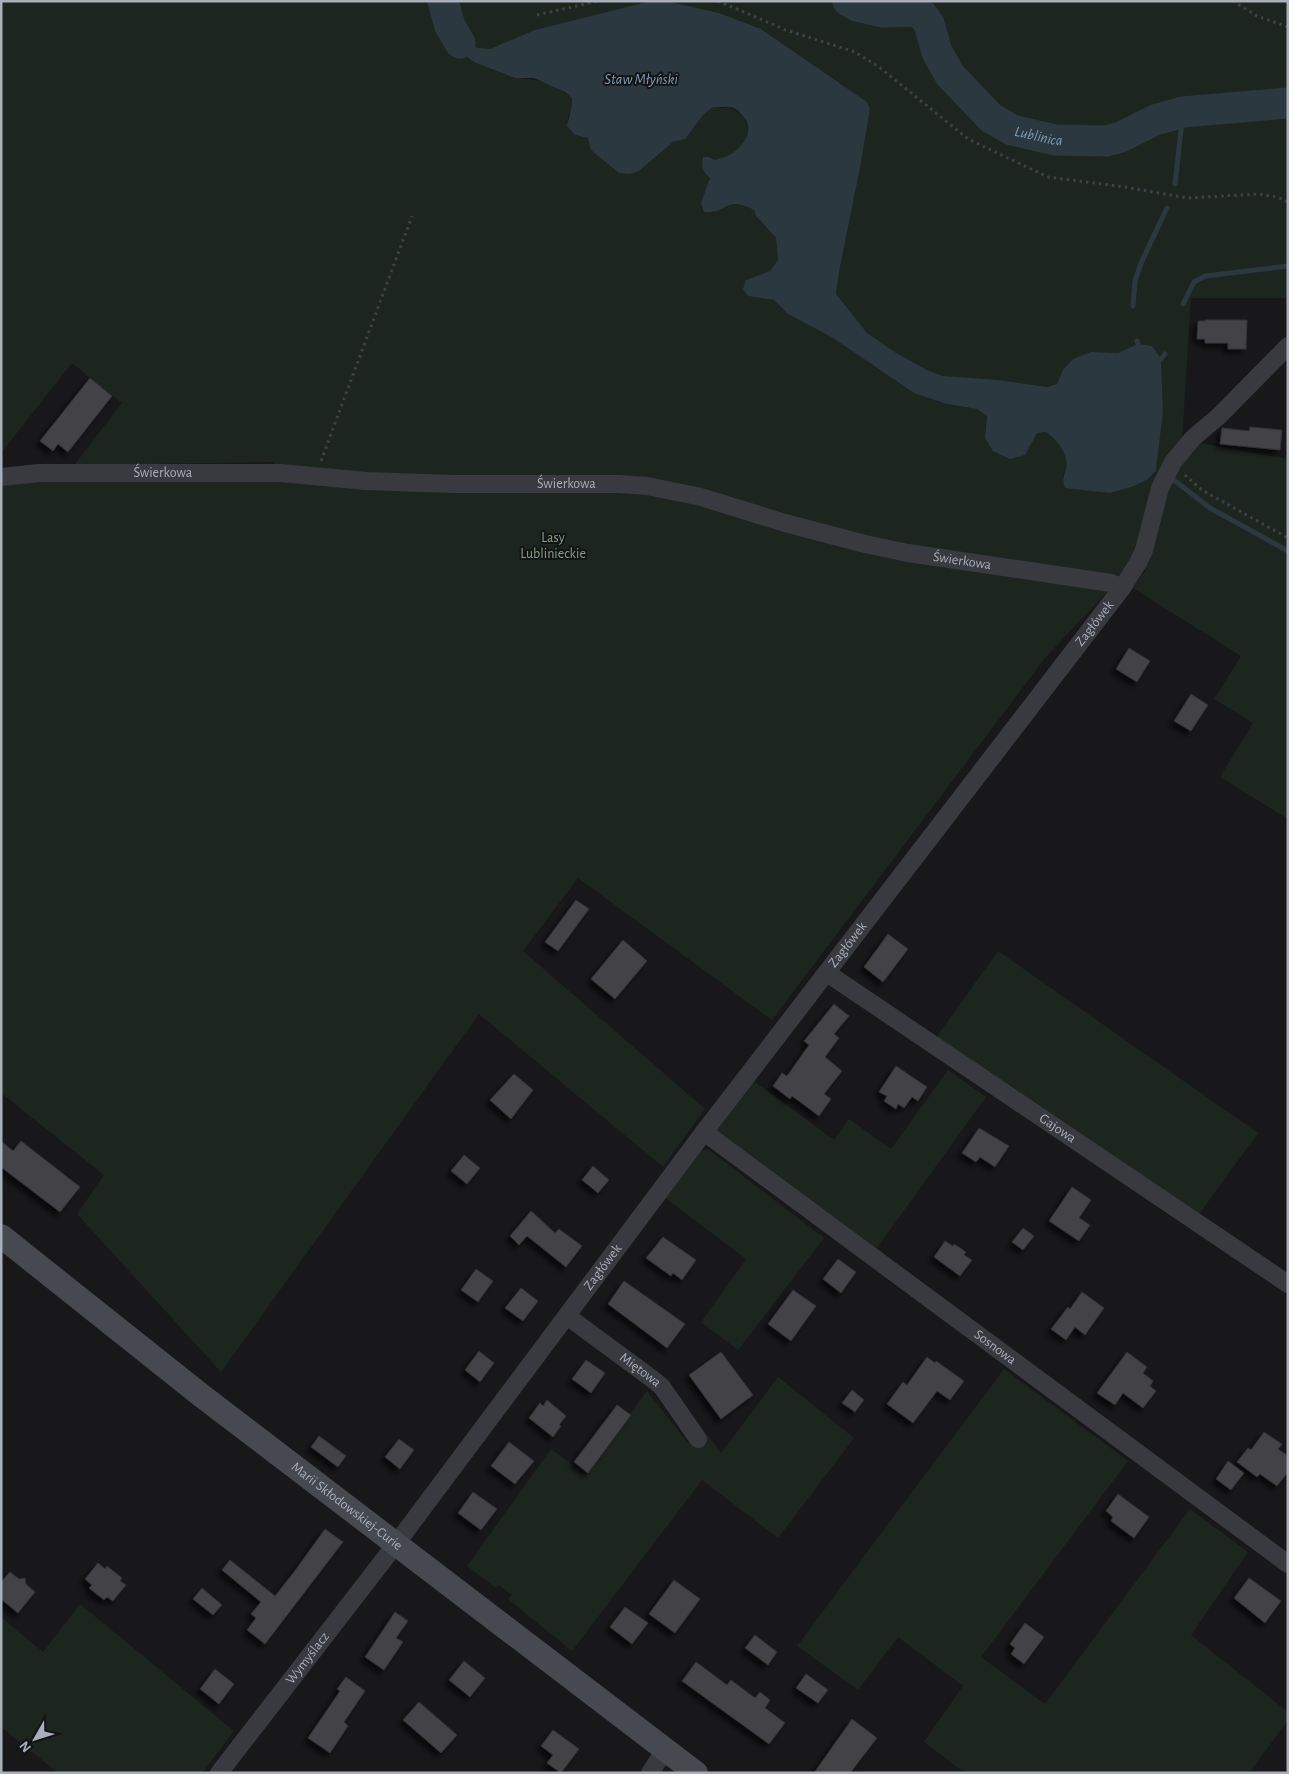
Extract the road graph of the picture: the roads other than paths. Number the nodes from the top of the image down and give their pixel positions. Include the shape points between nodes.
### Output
1 (1288, 346) edge
2 (1, 477) edge
3 (1122, 588) junction
4 (827, 973) junction
5 (704, 1132) junction
6 (1, 1236) edge
7 (1288, 1284) edge
8 (567, 1316) junction
9 (698, 1439) dead end
10 (396, 1544) junction
11 (1288, 1564) edge
12 (666, 1750) junction
13 (219, 1773) edge
14 (650, 1773) edge
15 (696, 1773) edge

1 - 3 street, Zagłówek via 1193,438 1173,462 1160,488 1144,550
2 - 3 street, Świerkowa via 39,473 281,473 366,481 647,486 701,497 865,544 1111,583
3 - 4 street, Zagłówek
4 - 5 street, Zagłówek
4 - 7 street, Gajowa
5 - 8 street, Zagłówek
5 - 11 street, Sosnowa
6 - 10 street, Marii Skłodowskiej-Curie via 202,1396
8 - 9 street, Miętowa via 655,1380
8 - 10 street, Zagłówek
10 - 12 street, Marii Skłodowskiej-Curie
10 - 13 street, Wymyślacz
12 - 14 street
12 - 15 street, Marii Skłodowskiej-Curie

